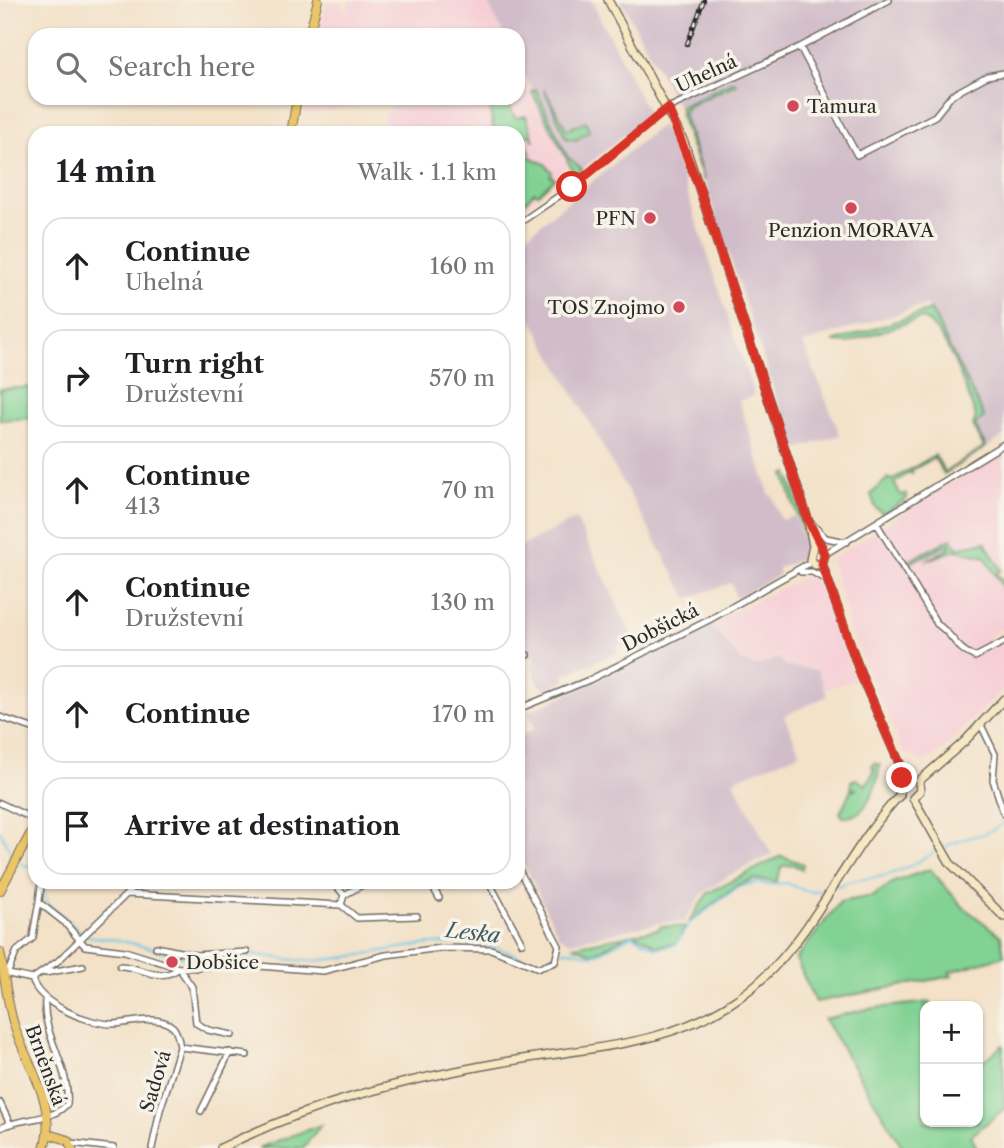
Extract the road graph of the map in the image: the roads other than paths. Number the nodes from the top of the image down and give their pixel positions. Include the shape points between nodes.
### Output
1 (318, 0) edge
2 (608, 0) edge
3 (889, 0) edge
4 (311, 28) edge
5 (800, 47) junction
6 (1004, 73) edge
7 (296, 105) edge
8 (668, 108) junction
9 (292, 126) edge
10 (525, 219) edge
11 (1004, 444) edge
12 (808, 520) junction
13 (877, 524) junction
14 (847, 542) junction
15 (811, 552) junction
16 (824, 552) junction
17 (811, 562) junction
18 (822, 564) junction
19 (798, 572) junction
20 (830, 582) junction
21 (1003, 642) edge
22 (1004, 653) edge
23 (1004, 699) edge
24 (525, 706) edge
25 (0, 717) edge
26 (981, 724) junction
27 (28, 727) edge
28 (905, 776) junction
29 (919, 781) junction
30 (900, 795) junction
31 (913, 799) junction
32 (0, 803) edge
33 (1004, 814) edge
34 (28, 818) edge
35 (28, 836) edge
36 (525, 881) edge
37 (41, 889) edge
38 (132, 889) edge
39 (339, 889) edge
40 (355, 889) edge
41 (434, 889) edge
42 (493, 889) edge
43 (0, 891) edge
44 (127, 894) junction
45 (344, 895) junction
46 (439, 898) dead end
47 (41, 904) junction
48 (341, 905) junction
49 (417, 916) dead end
50 (1004, 917) edge
51 (83, 935) junction
52 (522, 943) dead end
53 (156, 947) dead end
54 (247, 951) dead end
55 (0, 953) edge
56 (195, 961) junction
57 (83, 966) dead end
58 (120, 966) dead end
59 (179, 968) junction
60 (4, 971) edge
61 (38, 973) junction
62 (32, 979) junction
63 (46, 1000) junction
64 (232, 1035) dead end
65 (180, 1047) junction
66 (230, 1052) junction
67 (247, 1055) dead end
68 (0, 1103) edge
69 (201, 1111) dead end
70 (48, 1115) junction
71 (9, 1122) junction
72 (0, 1128) edge
73 (48, 1134) junction
74 (71, 1145) edge
75 (44, 1148) edge
76 (114, 1148) edge
77 (152, 1148) edge
78 (222, 1148) edge

1 - 4 main road
2 - 8 main road
3 - 5 street, Uhelná
5 - 6 street via 858,155 935,116 952,95 987,76
5 - 8 street, Uhelná
7 - 9 main road
8 - 10 street, Uhelná
8 - 12 main road via 696,178
11 - 13 street
12 - 14 street via 826,538
12 - 15 main road
12 - 16 main road
13 - 14 street
13 - 21 street via 937,624 959,649 975,657
14 - 16 street
15 - 16 main road
15 - 17 main road
16 - 18 main road
17 - 18 main road
17 - 19 street, Dobšická
18 - 20 main road
19 - 20 street via 812,572
19 - 24 street, Dobšická via 589,680
20 - 28 main road via 856,661
21 - 22 street
23 - 26 main road
25 - 27 street
26 - 29 main road
26 - 33 street via 995,754 993,780
28 - 29 main road
28 - 30 main road via 898,786
29 - 31 main road via 920,791
30 - 31 main road
30 - 78 main road via 871,829 793,947 767,976 739,998 680,1030 400,1082 332,1101
31 - 50 main road via 950,863
32 - 34 street
35 - 43 main road
36 - 56 street via 559,947 558,959 540,968 491,949 442,948 386,955 323,971
37 - 47 street
38 - 44 street
39 - 45 street
40 - 45 street
41 - 46 street
42 - 52 street
44 - 48 street
44 - 51 street
45 - 48 street
47 - 51 street
47 - 60 street via 33,938
48 - 49 street via 357,918
51 - 59 street via 92,948 125,951
51 - 61 street via 58,961
53 - 56 street
54 - 56 street
55 - 60 main road, Brněnská
56 - 59 street
57 - 61 street
58 - 59 street via 156,975 172,974
59 - 64 street via 192,987 196,1024
60 - 62 street
60 - 70 main road, Brněnská via 12,1018
61 - 62 street
62 - 63 street
63 - 65 street via 104,1023 144,1020 169,1025
63 - 70 street via 46,1021 68,1095 66,1106
65 - 66 street, Sadová
65 - 77 street, Sadová
66 - 67 street, Sadová
66 - 69 street
68 - 71 street
70 - 71 street
70 - 73 main road, Brněnská
71 - 72 street
73 - 74 main road
73 - 75 main road, Brněnská
74 - 76 street

